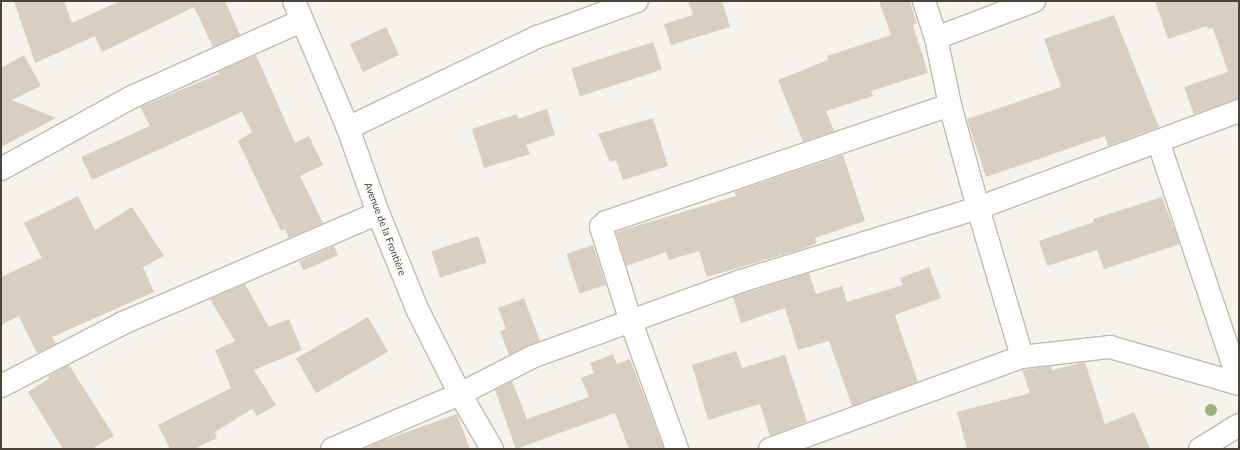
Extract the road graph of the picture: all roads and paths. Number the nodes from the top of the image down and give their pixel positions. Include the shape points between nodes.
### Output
1 (637, 1) edge
2 (924, 1) edge
3 (1034, 1) edge
4 (298, 11) edge
5 (936, 38) junction
6 (950, 105) junction
7 (1239, 111) edge
8 (348, 128) junction
9 (1158, 141) junction
10 (1, 169) edge
11 (978, 208) junction
12 (378, 213) junction
13 (631, 322) junction
14 (1022, 357) junction
15 (1239, 380) edge
16 (1239, 384) edge
17 (1, 386) edge
18 (460, 394) junction
19 (1239, 425) edge
20 (332, 449) edge
21 (492, 449) edge
22 (677, 449) edge
23 (770, 449) edge
24 (1200, 449) edge

1 - 8 street via 537,37
2 - 5 street
3 - 5 street
4 - 8 street, Avenue de la Frontière
4 - 10 street via 132,97
5 - 6 street
6 - 11 street
6 - 13 street via 606,222 601,227 602,233
7 - 9 street
8 - 12 street, Avenue de la Frontière
9 - 11 street
9 - 15 street
11 - 13 street via 741,281
11 - 14 street
12 - 17 street via 123,323
12 - 18 street, Avenue de la Frontière via 418,311
13 - 18 street via 532,357
13 - 22 street
14 - 16 street via 1110,347
14 - 23 street
18 - 20 street
18 - 21 street, Avenue de la Frontière
19 - 24 street

